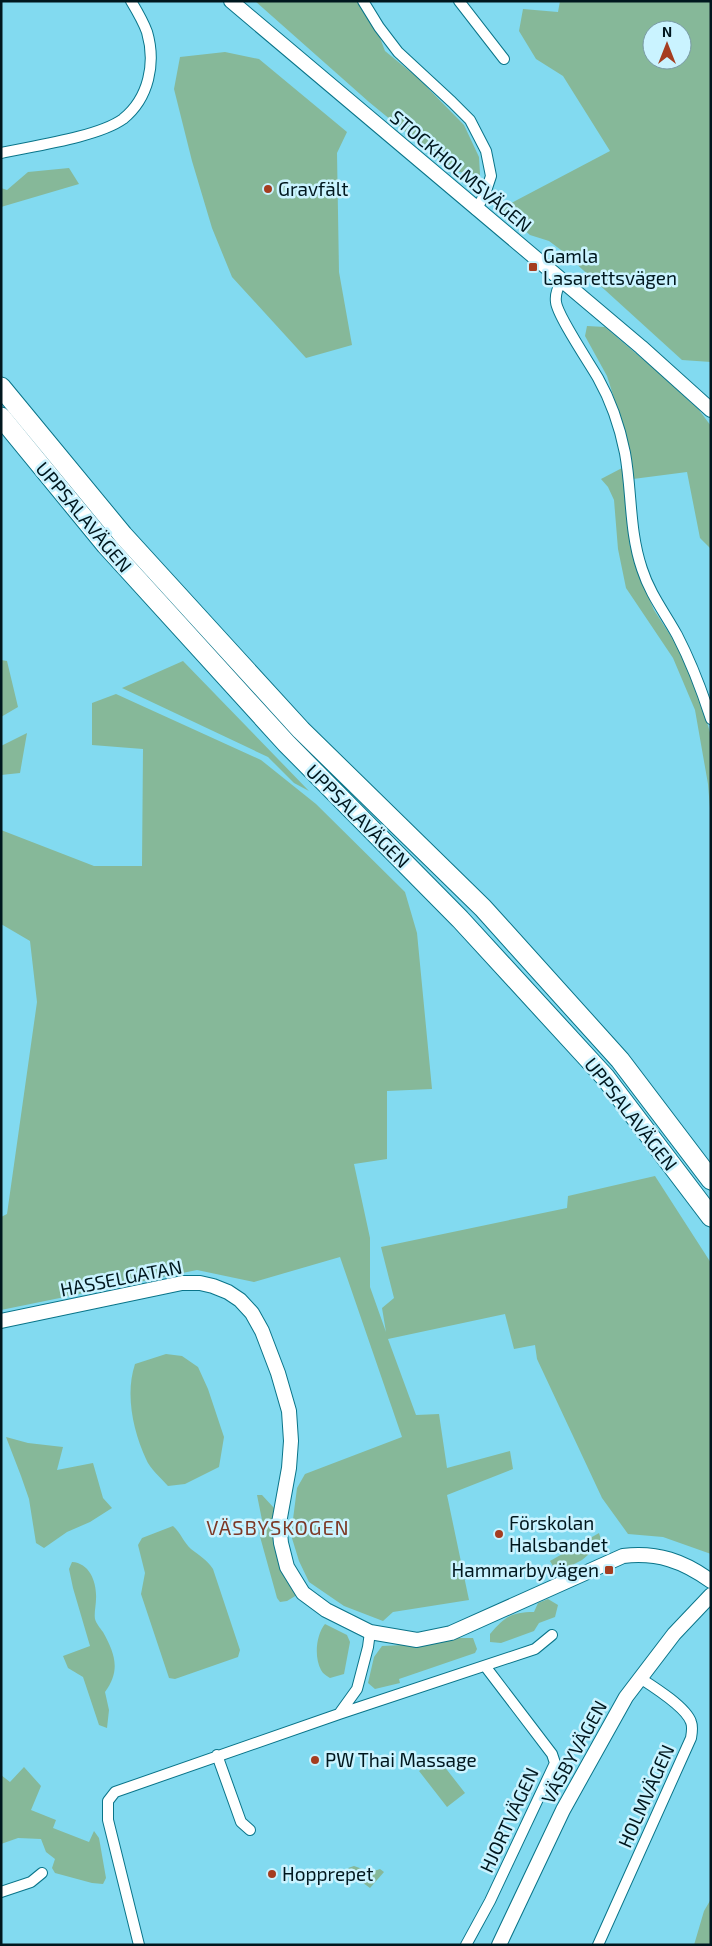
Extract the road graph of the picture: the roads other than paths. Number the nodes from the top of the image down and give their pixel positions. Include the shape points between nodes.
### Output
1 (131, 1) edge
2 (231, 1) edge
3 (363, 1) edge
4 (459, 1) edge
5 (504, 59) dead end
6 (1, 153) edge
7 (476, 210) junction
8 (562, 281) junction
9 (1, 388) edge
10 (711, 410) edge
11 (1, 416) edge
12 (711, 720) edge
13 (711, 1180) edge
14 (711, 1217) edge
15 (1, 1321) edge
16 (711, 1581) edge
17 (711, 1595) edge
18 (370, 1632) junction
19 (552, 1635) dead end
20 (485, 1666) junction
21 (640, 1678) junction
22 (339, 1714) junction
23 (217, 1755) junction
24 (250, 1830) dead end
25 (42, 1873) dead end
26 (1, 1892) edge
27 (138, 1944) edge
28 (466, 1945) edge
29 (499, 1945) edge
30 (598, 1945) edge

1 - 6 street via 146,30 151,56 147,88 137,105 122,119 96,131
2 - 7 street, STOCKHOLMSVÄGEN
3 - 7 street via 398,52 470,120 486,151 492,176
4 - 5 street
7 - 8 street, STOCKHOLMSVÄGEN
8 - 10 street, STOCKHOLMSVÄGEN
8 - 12 street via 556,303 600,382 619,431 625,454 636,548 650,592 691,664
9 - 13 highway, UPPSALAVÄGEN via 123,535 302,730 483,908 620,1060
11 - 14 highway, UPPSALAVÄGEN via 106,545 286,743 460,919 605,1077
15 - 18 street, HASSELGATAN via 182,1283 213,1286 240,1300 262,1331 289,1411 289,1468 279,1523 287,1566 303,1593 326,1610
16 - 18 street, HASSELGATAN via 664,1557 623,1556 451,1633 417,1640
17 - 21 street, VÄSBYVÄGEN via 674,1634
18 - 22 street via 357,1689
19 - 20 street via 535,1649
20 - 22 street
20 - 28 street, HJORTVÄGEN via 552,1754 555,1763 490,1902
21 - 29 street, VÄSBYVÄGEN via 626,1697 564,1810
21 - 30 street, HOLMVÄGEN via 686,1712 691,1721 691,1738
22 - 23 street
23 - 24 street via 241,1822
23 - 27 street via 115,1792 108,1801 108,1820
25 - 26 street via 32,1882

